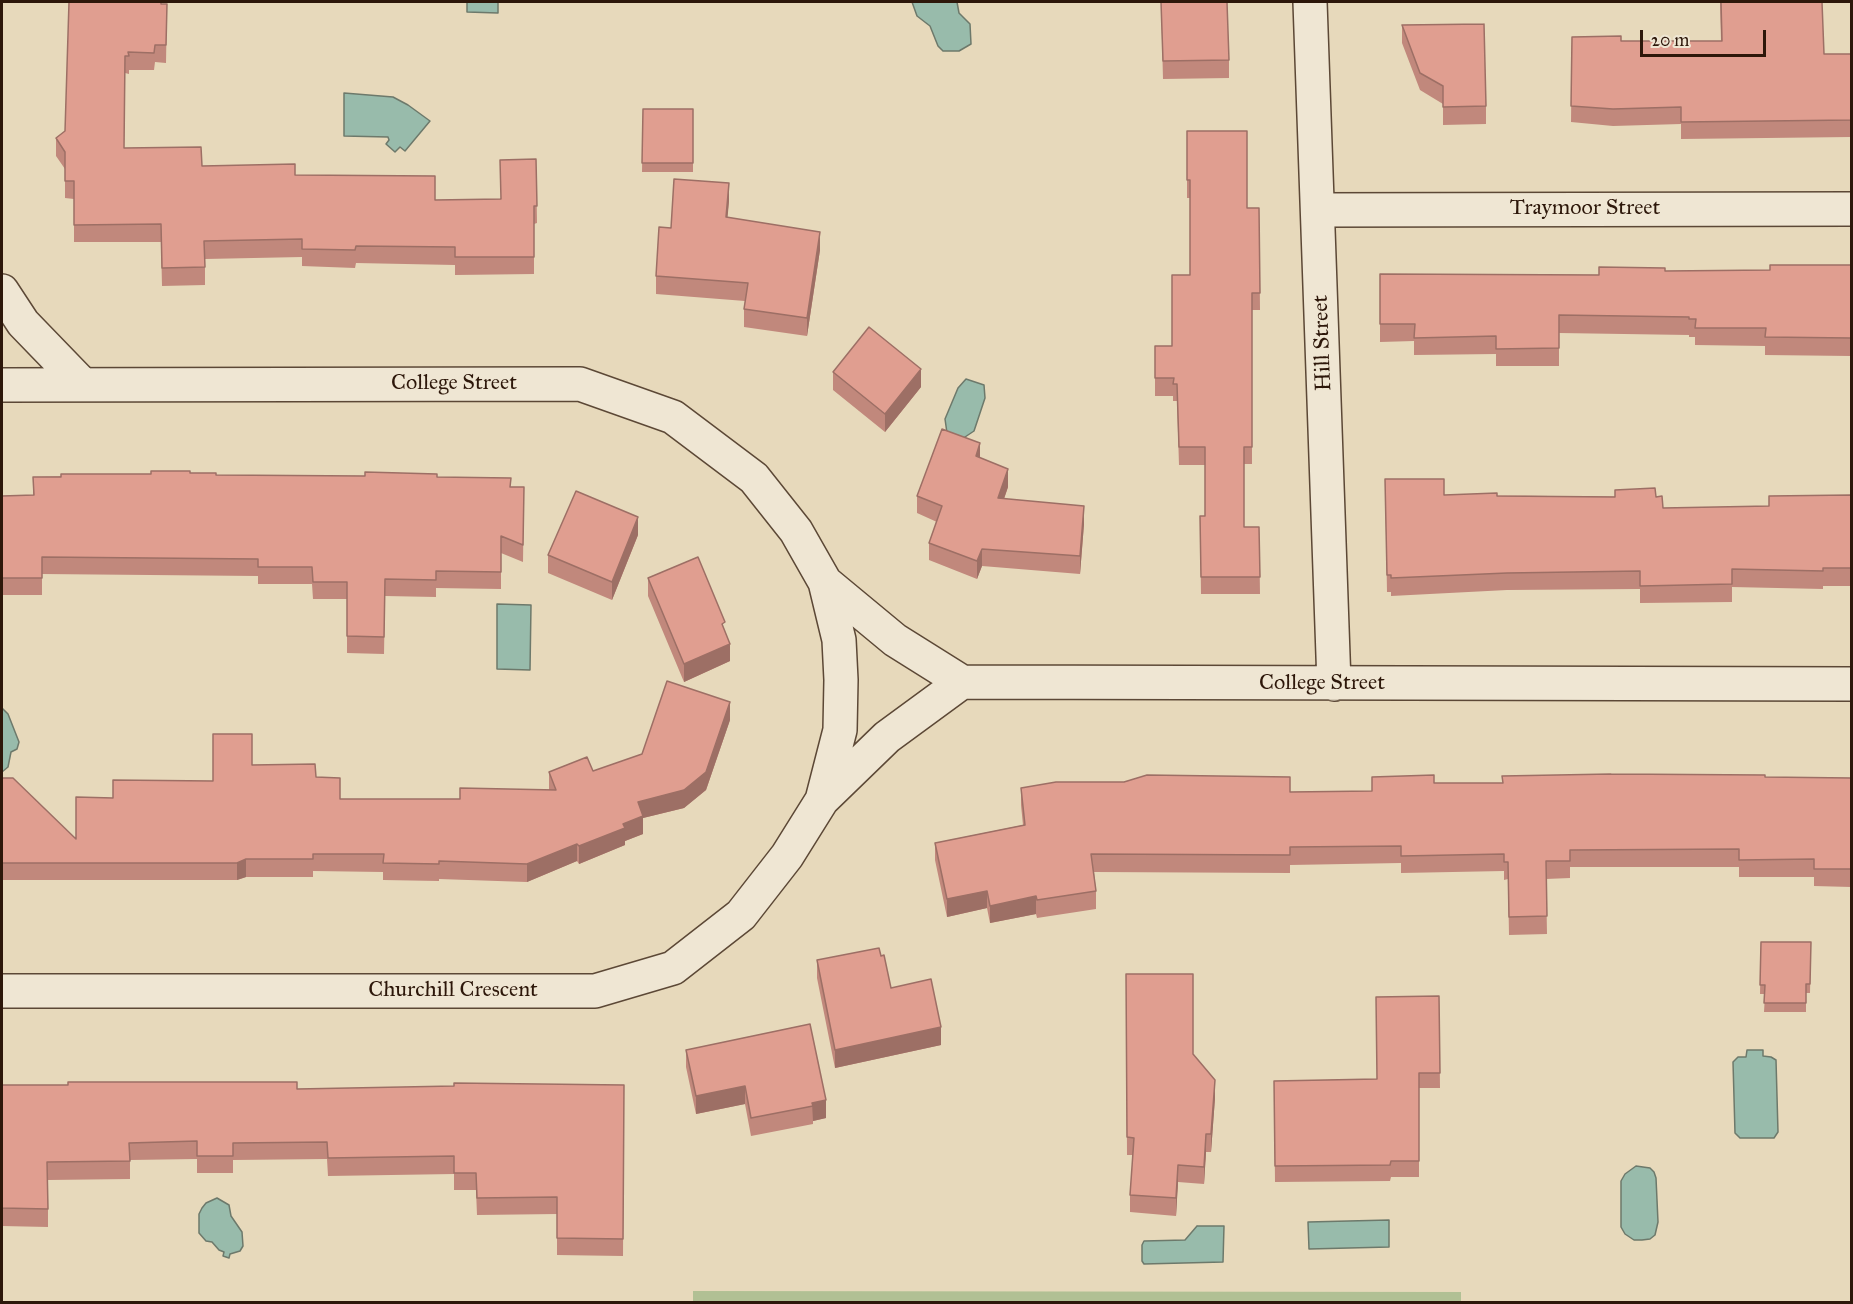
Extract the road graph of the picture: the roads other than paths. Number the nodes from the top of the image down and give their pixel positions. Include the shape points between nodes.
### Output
1 (1310, 2) edge
2 (1851, 209) edge
3 (1318, 210) junction
4 (2, 291) edge
5 (2, 385) edge
6 (83, 385) junction
7 (825, 582) junction
8 (841, 680) joint
9 (962, 682) junction
10 (1335, 684) junction
11 (1851, 684) edge
12 (822, 800) junction
13 (2, 991) edge

1 - 3 street, Hill Street
2 - 3 street, Traymoor Street
3 - 10 street, Hill Street
4 - 6 street via 23,323
5 - 6 street, College Street
6 - 7 street, College Street via 580,384 673,417 754,478 795,531
7 - 8 street, College Street via 839,640
7 - 9 street, College Street via 895,640
8 - 12 street, Churchill Crescent via 840,730
9 - 10 street, College Street
9 - 12 street, Churchill Crescent via 887,737
10 - 11 street, College Street
12 - 13 street, Churchill Crescent via 787,856 741,915 673,968 595,991

